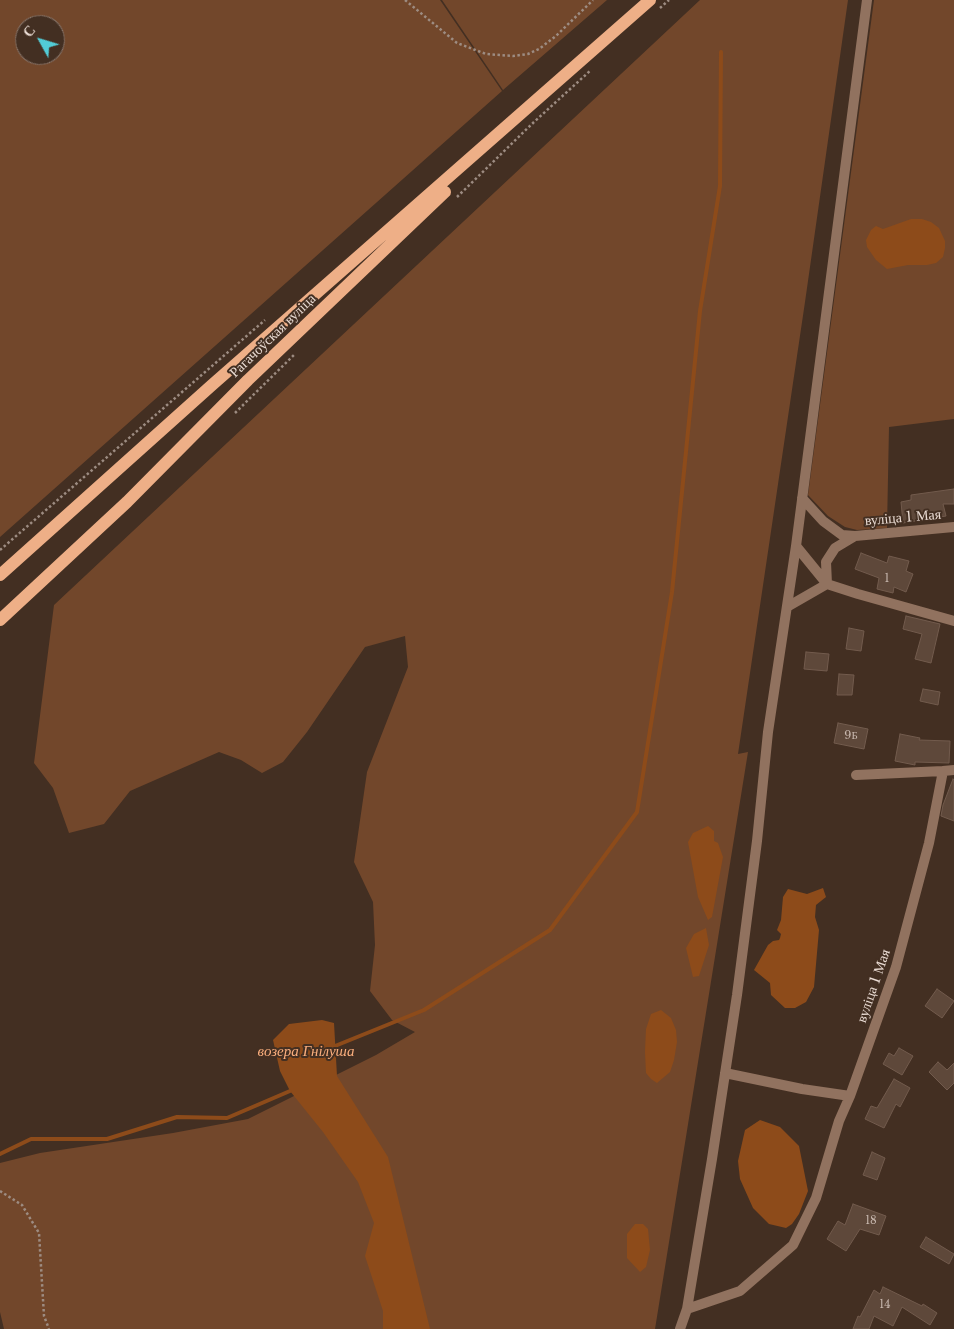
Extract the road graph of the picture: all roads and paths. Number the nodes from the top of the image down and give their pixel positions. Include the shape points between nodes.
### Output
1 (404, 0) edge
2 (593, 0) edge
3 (650, 0) edge
4 (867, 0) edge
5 (568, 74) junction
6 (268, 317) dead end
7 (802, 498) junction
8 (954, 528) edge
9 (855, 536) junction
10 (796, 546) junction
11 (0, 550) edge
12 (0, 575) edge
13 (827, 584) junction
14 (787, 607) junction
15 (0, 620) edge
16 (954, 621) edge
17 (954, 770) edge
18 (943, 771) junction
19 (856, 775) dead end
20 (725, 1073) junction
21 (850, 1096) junction
22 (0, 1191) edge
23 (687, 1309) junction
24 (49, 1329) edge
25 (680, 1329) edge

1 - 2 path via 457,43 486,54 513,56 539,49
3 - 5 main road, Рагачоўская вуліца
4 - 7 street
5 - 12 main road, Рагачоўская вуліца
5 - 15 main road, Рагачоўская вуліца
6 - 11 path
7 - 9 street, вуліца 1 Мая via 823,521 842,535
7 - 10 street
8 - 9 street, вуліца 1 Мая
9 - 13 street, вуліца 1 Мая via 835,548 826,562
10 - 13 street
10 - 14 street
13 - 14 street
13 - 16 street
14 - 20 street
17 - 18 street
18 - 19 street
18 - 21 street, вуліца 1 Мая via 929,843 896,967
20 - 21 street
20 - 23 street
21 - 23 street, вуліца 1 Мая via 839,1121 816,1198 793,1245 740,1291
22 - 24 path via 22,1205 39,1233 44,1316
23 - 25 street

